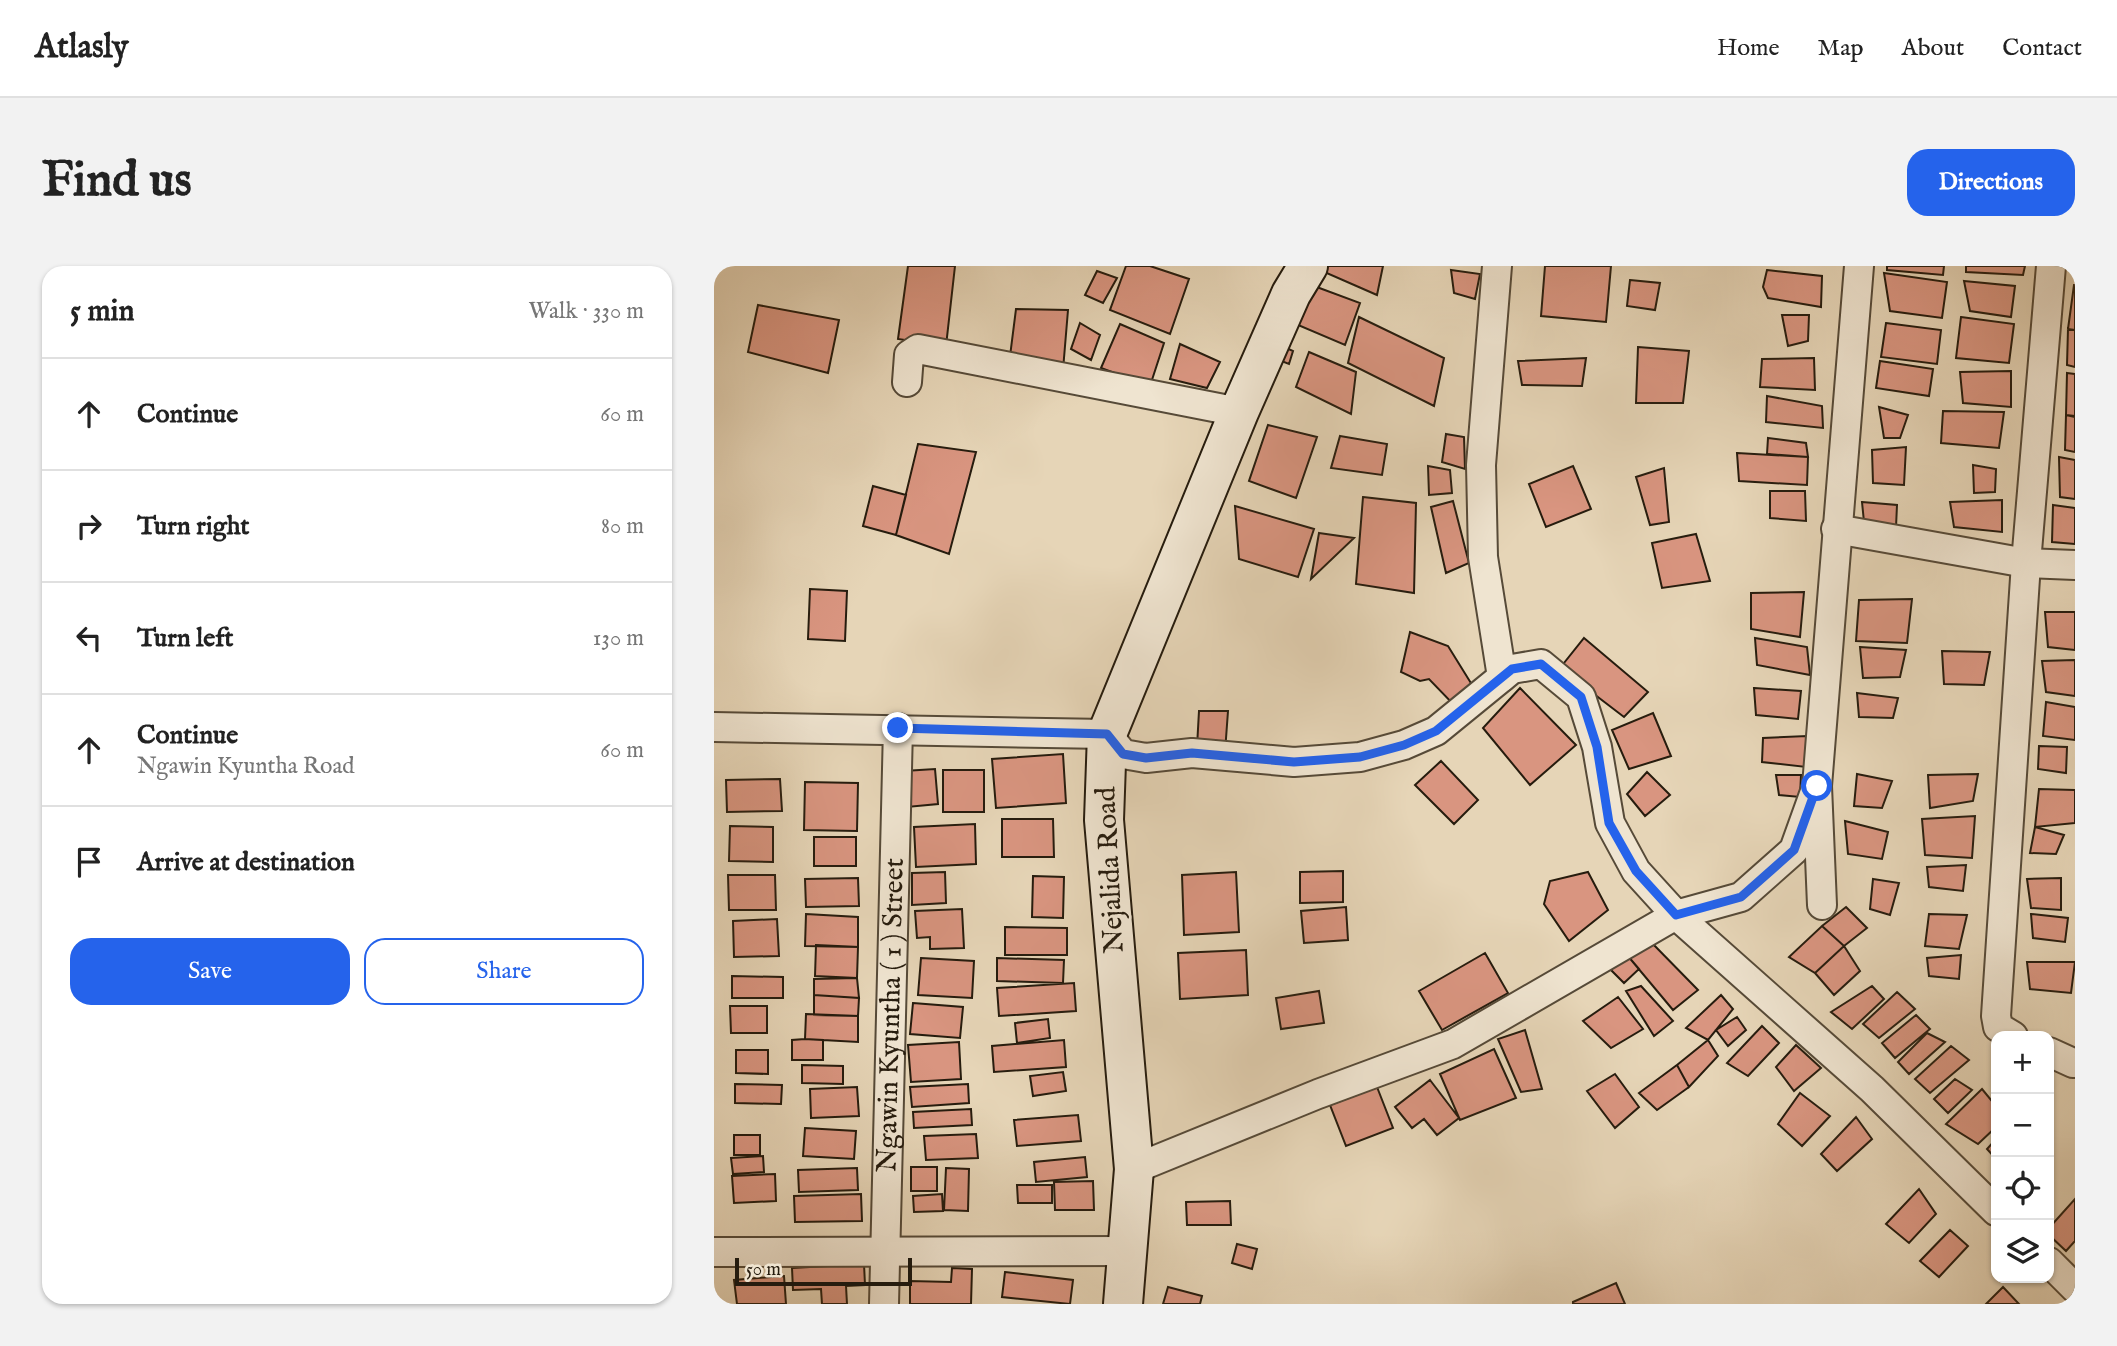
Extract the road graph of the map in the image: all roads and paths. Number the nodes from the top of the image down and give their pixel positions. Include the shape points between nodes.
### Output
1 (1308, 266) edge
2 (1497, 266) edge
3 (1859, 266) edge
4 (2051, 266) edge
5 (906, 382) dead end
6 (1239, 412) junction
7 (1836, 528) junction
8 (2026, 563) junction
9 (2075, 565) edge
10 (1502, 677) junction
11 (714, 727) edge
12 (898, 728) junction
13 (1107, 734) junction
14 (1817, 786) junction
15 (1822, 905) dead end
16 (1676, 915) junction
17 (2005, 1031) edge
18 (1134, 1168) junction
19 (1991, 1206) edge
20 (885, 1251) junction
21 (1129, 1251) junction
22 (714, 1252) edge
23 (2054, 1267) edge
24 (2075, 1288) edge
25 (884, 1304) edge
26 (1123, 1304) edge

1 - 6 main road, Nejalida Road
2 - 10 street via 1481,465 1483,557
3 - 7 street
4 - 8 street
5 - 6 street via 909,355 918,349
6 - 13 main road, Nejalida Road
7 - 8 street
7 - 14 street
8 - 9 street
8 - 17 street via 1996,1016 1998,1027
10 - 13 street via 1436,731 1360,757 1294,762 1192,753 1146,758 1123,754
10 - 16 street via 1512,669 1541,664 1581,697 1597,747 1609,823 1636,871
11 - 12 street
12 - 13 street
12 - 20 street, Ngawin Kyuntha ( 1 ) Street
13 - 18 main road, Nejalida Road via 1104,820
14 - 15 street
14 - 16 street via 1794,850 1741,897
16 - 18 street via 1453,1044
16 - 19 street via 1872,1089
18 - 21 main road, Nejalida Road
20 - 21 street
20 - 22 street
20 - 25 street, Ngawin Kyuntha ( 1 ) Street
21 - 26 main road, Nejalida Road
23 - 24 street

